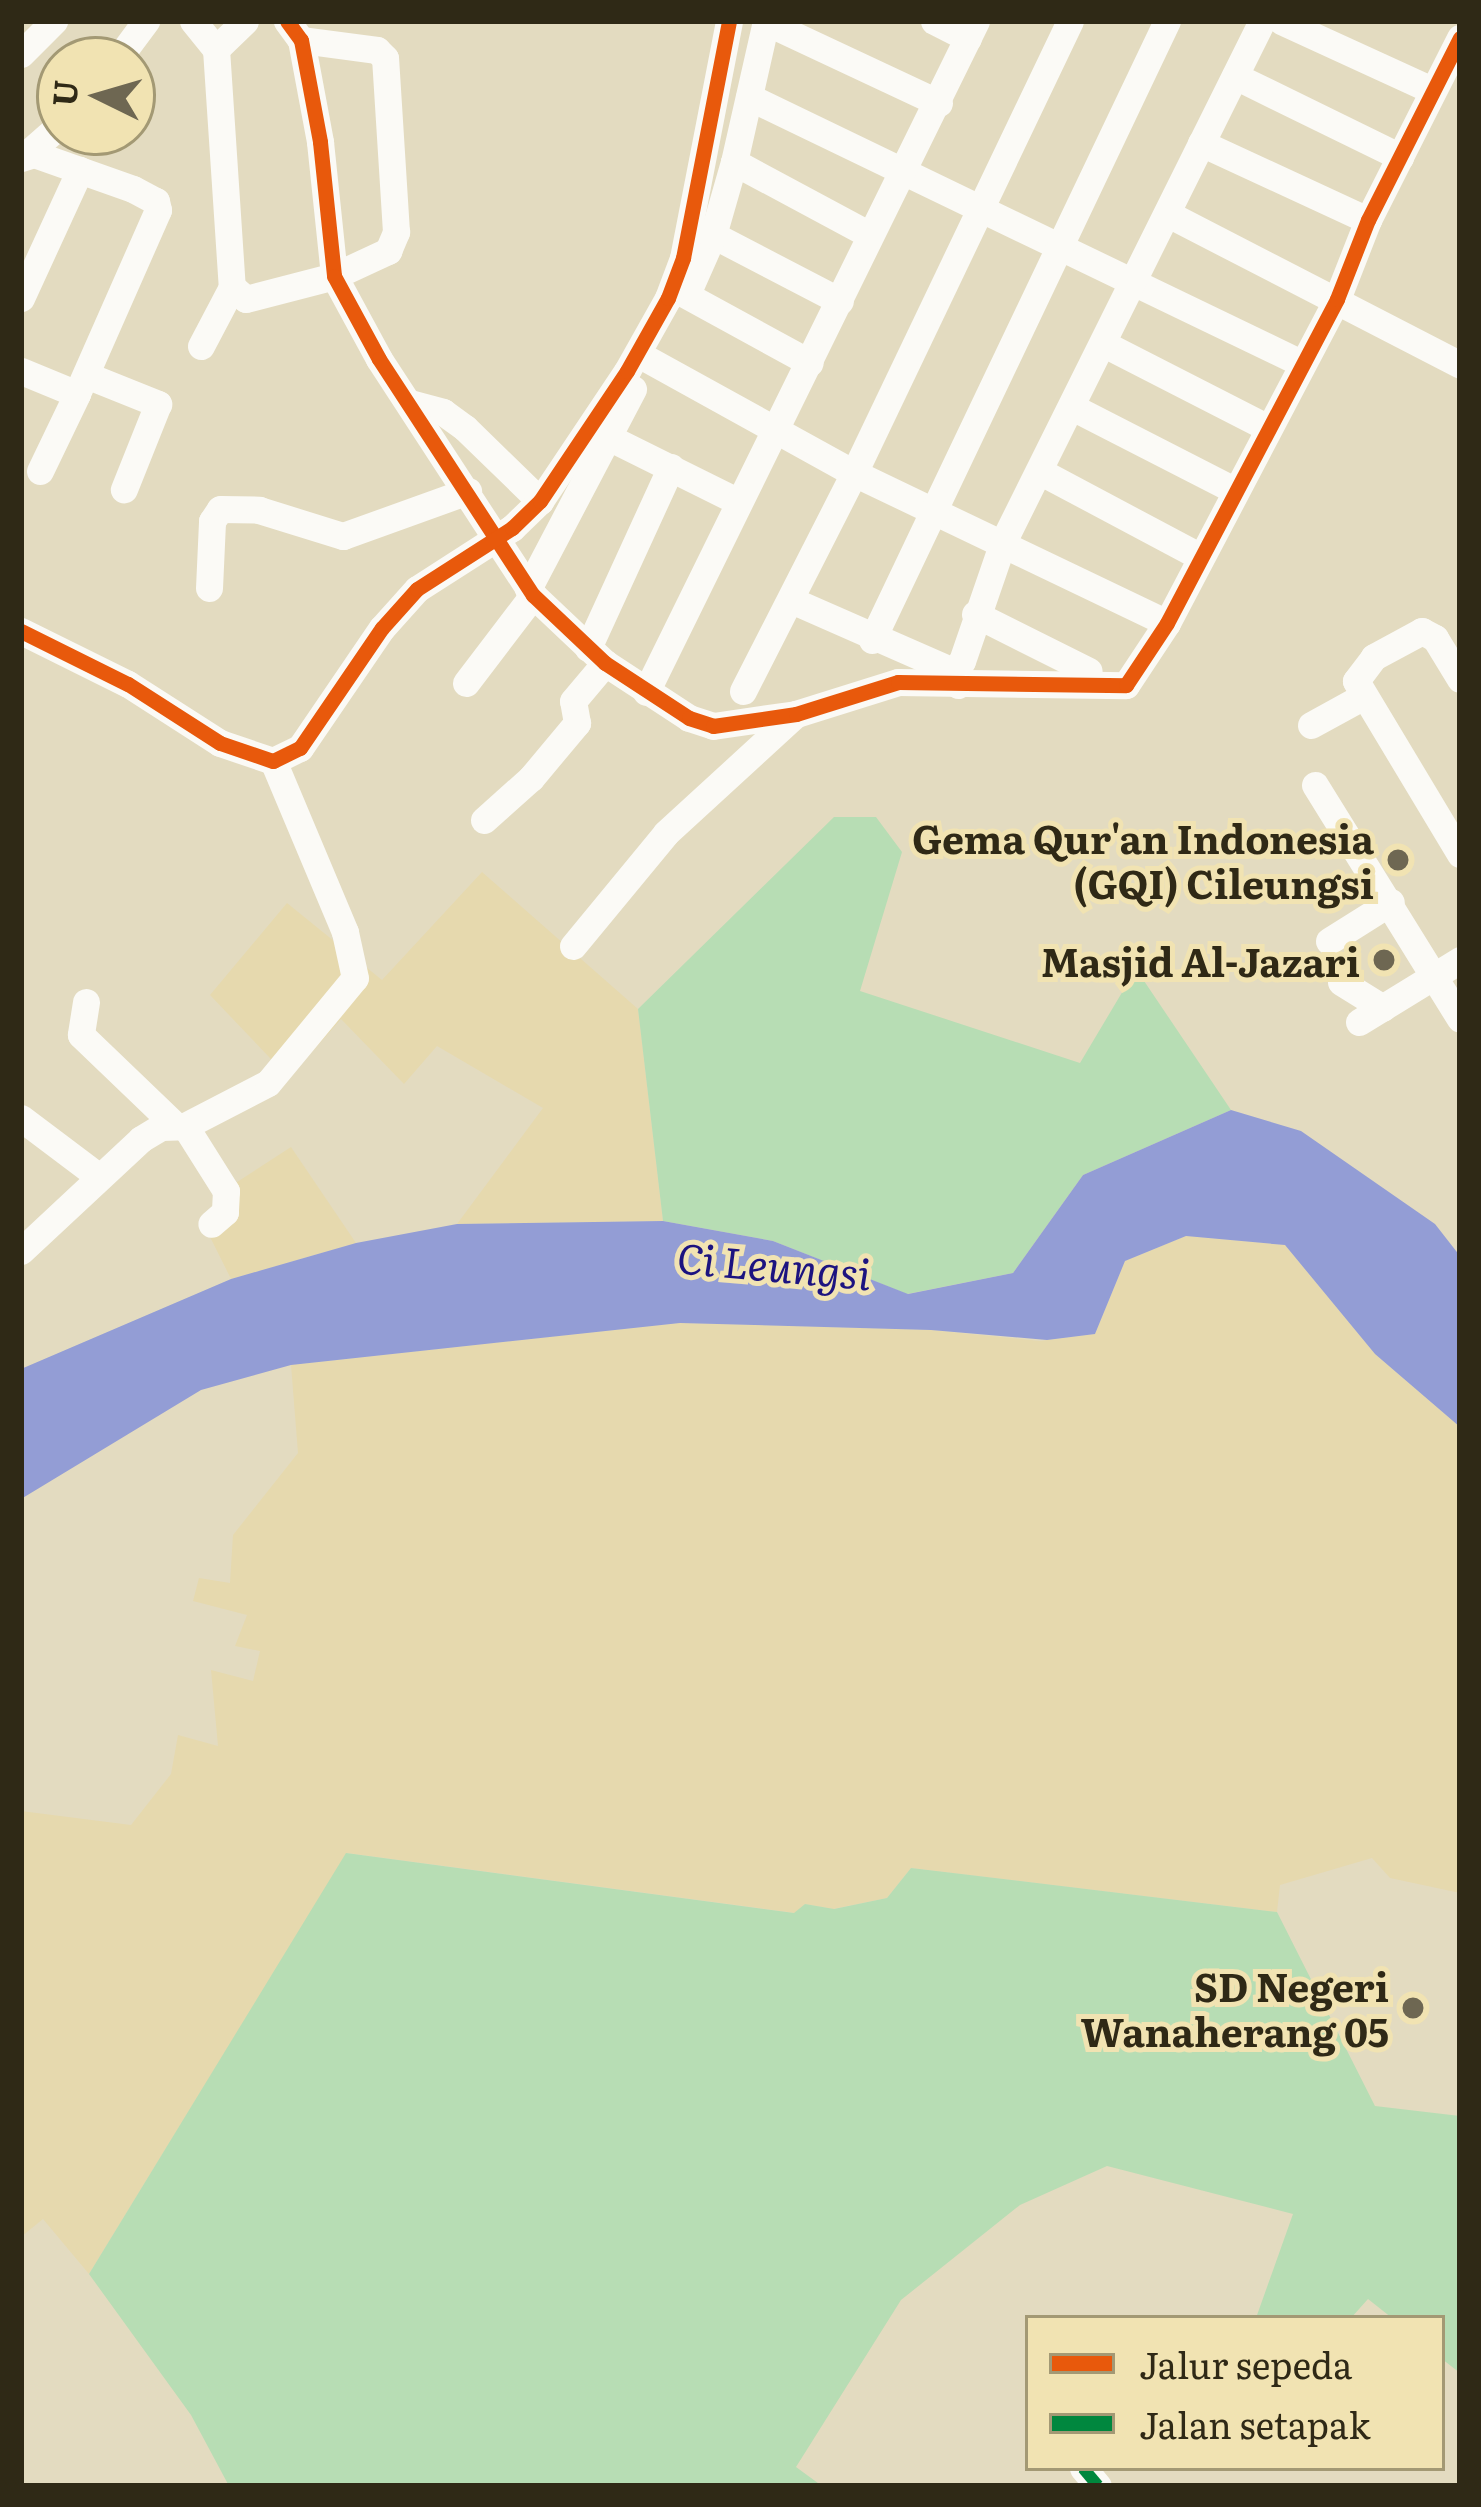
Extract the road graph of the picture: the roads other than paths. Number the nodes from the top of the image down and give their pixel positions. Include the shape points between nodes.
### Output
1 (53, 21) edge
2 (194, 21) edge
3 (245, 21) edge
4 (729, 21) edge
5 (766, 21) edge
6 (934, 21) edge
7 (1070, 21) edge
8 (1167, 21) edge
9 (1262, 21) edge
10 (1281, 21) edge
11 (1440, 21) edge
12 (972, 29) edge
13 (294, 31) edge
14 (1460, 34) edge
15 (216, 49) junction
16 (21, 54) edge
17 (1235, 76) junction
18 (1432, 90) junction
19 (749, 97) junction
20 (939, 103) junction
21 (34, 139) edge
22 (1201, 143) junction
23 (1400, 157) junction
24 (734, 163) junction
25 (80, 170) junction
26 (902, 174) junction
27 (980, 208) junction
28 (1170, 215) junction
29 (1368, 220) junction
30 (713, 235) junction
31 (870, 235) junction
32 (1056, 247) junction
33 (334, 276) junction
34 (1133, 284) junction
35 (232, 287) junction
36 (686, 295) junction
37 (21, 298) edge
38 (1337, 299) junction
39 (840, 301) junction
40 (1104, 344) junction
41 (201, 346) dead end
42 (649, 361) junction
43 (1301, 363) junction
44 (810, 364) junction
45 (1460, 365) edge
46 (21, 371) edge
47 (81, 384) junction
48 (410, 403) junction
49 (1072, 407) junction
50 (1266, 427) junction
51 (776, 430) junction
52 (606, 436) junction
53 (671, 467) junction
54 (40, 471) dead end
55 (854, 472) junction
56 (1041, 472) junction
57 (124, 489) dead end
58 (1234, 490) junction
59 (468, 491) junction
60 (540, 501) junction
61 (739, 502) junction
62 (931, 507) junction
63 (496, 539) junction
64 (1004, 542) junction
65 (1201, 557) junction
66 (208, 588) dead end
67 (531, 592) junction
68 (791, 600) junction
69 (975, 614) junction
70 (1167, 622) junction
71 (21, 631) edge
72 (872, 640) junction
73 (596, 656) junction
74 (1089, 670) dead end
75 (956, 678) junction
76 (1460, 679) edge
77 (466, 683) dead end
78 (743, 691) dead end
79 (646, 692) junction
80 (1362, 697) junction
81 (796, 713) junction
82 (1311, 725) dead end
83 (273, 761) junction
84 (1316, 785) dead end
85 (484, 820) dead end
86 (1460, 854) edge
87 (1390, 902) junction
88 (1329, 941) dead end
89 (573, 946) dead end
90 (1449, 967) edge
91 (1341, 982) dead end
92 (86, 1002) dead end
93 (1460, 1018) edge
94 (21, 1118) edge
95 (180, 1126) junction
96 (98, 1176) junction
97 (211, 1224) dead end
98 (21, 1251) edge

1 - 16 street
2 - 15 street
3 - 15 street
4 - 60 street via 695,209 668,298
5 - 19 street
5 - 20 street
6 - 12 street
7 - 27 street
8 - 32 street
9 - 17 street
10 - 18 street
11 - 14 street
12 - 20 street
13 - 33 street via 320,142
13 - 33 street via 377,50 387,71 396,232 388,251
14 - 18 street
15 - 35 street
17 - 22 street
17 - 23 street
18 - 23 street
19 - 24 street
19 - 26 street
20 - 26 street
21 - 25 street
22 - 28 street
22 - 29 street
23 - 29 street
24 - 30 street
24 - 31 street
25 - 37 street
25 - 47 street via 148,195 158,210
26 - 27 street
26 - 31 street
27 - 32 street
27 - 55 street
28 - 34 street
28 - 38 street
29 - 38 street
30 - 36 street
30 - 39 street
31 - 39 street
32 - 34 street
32 - 62 street
33 - 35 street via 247,299
33 - 48 street
34 - 40 street
34 - 43 street
35 - 41 street
36 - 42 street
36 - 44 street
38 - 43 street
38 - 45 street
39 - 44 street
40 - 49 street
40 - 50 street
42 - 51 street
42 - 52 street
43 - 50 street
44 - 51 street
46 - 47 street
47 - 54 street
47 - 57 street via 158,404
48 - 59 street
48 - 60 street via 465,428
49 - 56 street
49 - 58 street
50 - 58 street
51 - 55 street
51 - 61 street
52 - 53 street
52 - 67 street
53 - 61 street
53 - 73 street
55 - 62 street
55 - 68 street
56 - 64 street
56 - 65 street
58 - 65 street
59 - 63 street
59 - 66 street via 344,536 259,510 220,508
60 - 63 street
61 - 79 street
62 - 64 street
62 - 72 street
63 - 67 street
63 - 83 street via 417,589 300,748
64 - 69 street
64 - 70 street
65 - 70 street
67 - 73 street
67 - 77 street
68 - 72 street
68 - 78 street
69 - 74 street
69 - 75 street
70 - 75 street via 1126,685
71 - 83 street via 128,684 220,743
72 - 75 street
73 - 79 street
73 - 85 street via 573,701 577,723
75 - 81 street via 882,684
76 - 80 street via 1435,638 1417,632 1360,670
79 - 81 street via 713,726
80 - 82 street
80 - 86 street
81 - 89 street via 667,833
83 - 95 street via 345,932 355,978 268,1083
84 - 87 street
87 - 88 street
87 - 90 street
90 - 91 street via 1371,1015
90 - 93 street
92 - 95 street via 81,1035
94 - 96 street
95 - 96 street via 142,1139
95 - 97 street via 226,1192 225,1211
96 - 98 street

